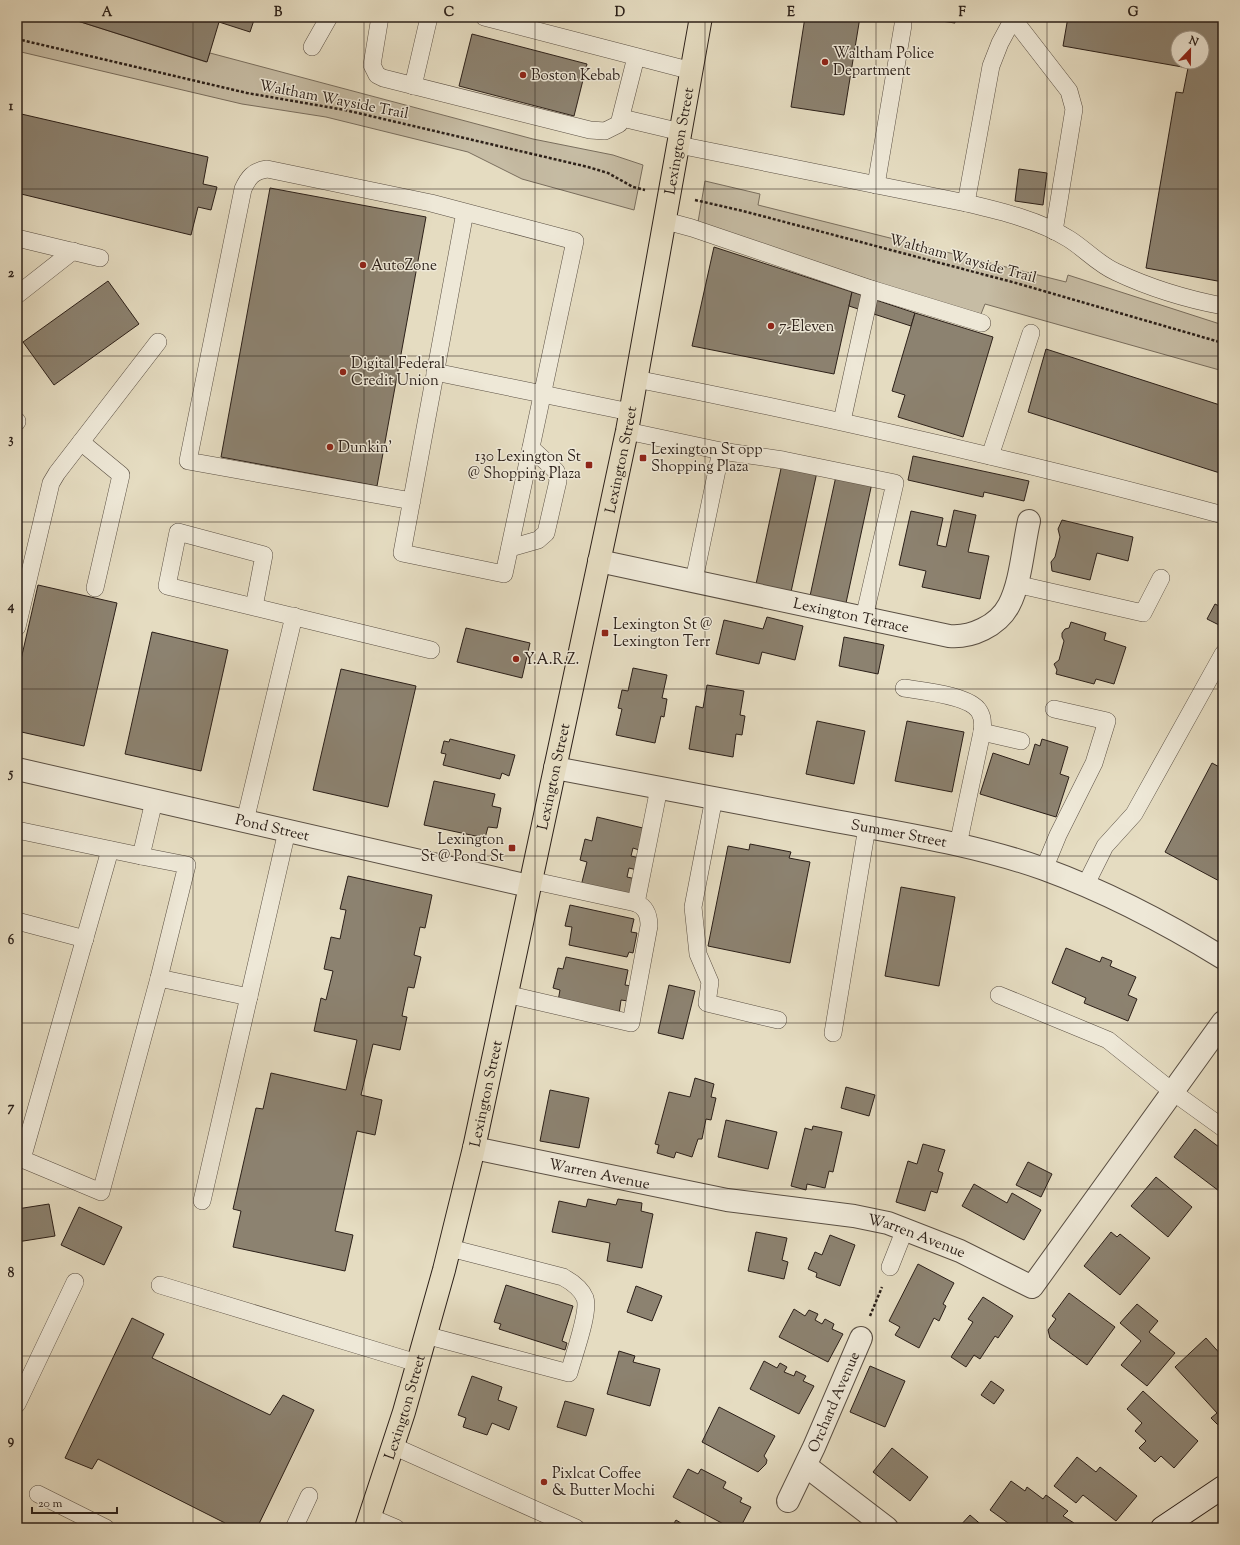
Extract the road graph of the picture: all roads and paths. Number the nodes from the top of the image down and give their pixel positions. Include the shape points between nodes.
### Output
1 (330, 17) edge
2 (380, 17) edge
3 (429, 17) edge
4 (484, 17) edge
5 (702, 17) edge
6 (1014, 18) edge
7 (903, 25) dead end
8 (17, 39) edge
9 (312, 47) dead end
10 (636, 57) junction
11 (692, 71) junction
12 (413, 86) junction
13 (622, 118) junction
14 (680, 139) junction
15 (876, 185) junction
16 (642, 190) dead end
17 (697, 200) dead end
18 (966, 203) junction
19 (465, 212) junction
20 (666, 221) junction
21 (1054, 231) junction
22 (17, 238) edge
23 (73, 251) junction
24 (100, 258) dead end
25 (871, 289) junction
26 (17, 295) edge
27 (1223, 306) edge
28 (982, 323) dead end
29 (1031, 333) dead end
30 (158, 342) dead end
31 (1223, 343) edge
32 (436, 372) junction
33 (636, 379) junction
34 (543, 394) junction
35 (842, 421) junction
36 (629, 422) junction
37 (81, 442) junction
38 (531, 448) junction
39 (721, 451) junction
40 (990, 456) junction
41 (412, 502) junction
42 (1223, 515) edge
43 (1029, 521) dead end
44 (510, 548) junction
45 (599, 561) junction
46 (1161, 578) dead end
47 (694, 580) junction
48 (1016, 584) junction
49 (95, 588) dead end
50 (254, 607) junction
51 (294, 616) junction
52 (864, 618) junction
53 (17, 626) edge
54 (431, 650) dead end
55 (1223, 654) edge
56 (904, 688) dead end
57 (1054, 709) dead end
58 (982, 732) junction
59 (1021, 741) dead end
60 (555, 768) junction
61 (17, 769) edge
62 (658, 788) junction
63 (714, 798) junction
64 (154, 801) junction
65 (245, 821) junction
66 (867, 827) junction
67 (17, 830) edge
68 (287, 831) junction
69 (958, 845) junction
70 (110, 850) junction
71 (141, 856) junction
72 (1044, 869) junction
73 (529, 883) junction
74 (1085, 886) junction
75 (636, 903) junction
76 (17, 920) edge
77 (85, 939) junction
78 (1223, 958) edge
79 (159, 978) junction
80 (506, 994) junction
81 (999, 995) dead end
82 (249, 997) junction
83 (778, 1020) dead end
84 (1223, 1022) edge
85 (833, 1033) dead end
86 (1173, 1092) junction
87 (1223, 1128) edge
88 (474, 1148) junction
89 (19, 1158) edge
90 (202, 1201) dead end
91 (904, 1229) junction
92 (450, 1248) junction
93 (890, 1267) joint
94 (75, 1282) dead end
95 (160, 1285) dead end
96 (425, 1335) junction
97 (861, 1338) joint
98 (417, 1363) junction
99 (17, 1404) edge
100 (393, 1446) junction
101 (806, 1466) junction
102 (1223, 1487) edge
103 (38, 1494) dead end
104 (309, 1496) dead end
105 (788, 1501) dead end
106 (368, 1523) edge
107 (106, 1528) edge
108 (294, 1528) edge
109 (396, 1528) edge
110 (576, 1528) edge
111 (887, 1528) edge
112 (1162, 1528) edge

1 - 9 lane
2 - 12 lane via 373,70 383,78
3 - 12 lane
4 - 10 lane
5 - 11 main road, Lexington Street
6 - 18 lane via 1000,42 991,66
6 - 21 lane via 1074,101
7 - 15 lane
8 - 16 path, Waltham Wayside Trail via 247,94 344,110 588,167 608,173
10 - 11 lane
10 - 13 lane
11 - 14 main road, Lexington Street
12 - 13 lane via 590,130 611,130
13 - 14 lane
14 - 15 lane
14 - 20 main road, Lexington Street
15 - 18 lane
17 - 31 path, Waltham Wayside Trail via 1016,283
18 - 21 lane
19 - 32 lane
19 - 34 lane via 575,241
19 - 41 lane via 266,169 252,174 243,189 188,461
20 - 25 lane
20 - 33 main road, Lexington Street
21 - 27 lane via 1069,238 1114,272 1164,291
22 - 23 lane
23 - 24 lane
23 - 26 lane
25 - 28 lane
25 - 35 lane
29 - 40 lane
30 - 37 lane
32 - 34 lane
32 - 41 lane
33 - 35 lane
33 - 36 main road, Lexington Street
34 - 36 lane
34 - 38 lane
35 - 40 lane
36 - 39 lane
36 - 45 main road, Lexington Street
37 - 49 lane via 122,475
37 - 53 lane via 51,483
38 - 44 lane
38 - 44 lane via 553,468 558,475 558,482 546,533 538,540
39 - 47 lane
39 - 52 lane via 783,460 895,483
40 - 42 lane
41 - 44 lane via 402,553 504,574
43 - 48 street, Lexington Terrace
45 - 47 street, Lexington Terrace
45 - 60 main road, Lexington Street
46 - 48 lane via 1143,613
47 - 52 street, Lexington Terrace
48 - 52 street, Lexington Terrace via 1005,611 971,636 949,636
50 - 50 lane via 167,586 178,532 264,555
50 - 51 lane
51 - 54 lane
51 - 65 lane
55 - 74 lane via 1134,814 1105,846
56 - 58 lane via 967,702 978,710 983,724
57 - 72 lane via 1107,721 1094,763
58 - 59 lane
58 - 69 lane
60 - 62 street, Summer Street
60 - 73 main road, Lexington Street
61 - 64 street, Pond Street
62 - 63 street, Summer Street
62 - 75 lane
63 - 66 street, Summer Street
63 - 83 lane via 692,907 698,954 710,982 707,1003
64 - 65 street, Pond Street
64 - 71 lane
65 - 68 street, Pond Street
66 - 69 street, Summer Street
66 - 85 lane
67 - 70 lane
68 - 73 street, Pond Street
68 - 82 lane
69 - 72 street, Summer Street
70 - 71 lane
70 - 77 lane
71 - 79 lane via 187,866
72 - 74 street, Summer Street
73 - 75 lane
73 - 80 main road, Lexington Street
74 - 78 street, Summer Street via 1142,912
75 - 80 lane via 646,910 649,920 631,1023
76 - 77 lane
77 - 89 lane
79 - 82 lane
79 - 89 lane via 100,1192
80 - 88 main road, Lexington Street
81 - 86 lane via 1108,1040
82 - 90 lane
84 - 86 street, Warren Avenue
86 - 87 lane
86 - 91 street, Warren Avenue via 1032,1287 960,1252
88 - 91 street, Warren Avenue via 713,1198 854,1216
88 - 92 main road, Lexington Street
91 - 93 lane
92 - 96 main road, Lexington Street
92 - 96 lane via 563,1277 573,1282 585,1298 586,1314 569,1373
93 - 97 path
94 - 99 lane
95 - 98 lane
96 - 98 main road, Lexington Street
97 - 101 street, Orchard Avenue
98 - 100 main road, Lexington Street
100 - 106 main road, Lexington Street
100 - 110 lane
101 - 105 street, Orchard Avenue
101 - 111 street, Orchard Avenue
102 - 112 street
103 - 107 lane
104 - 108 lane
106 - 109 lane

